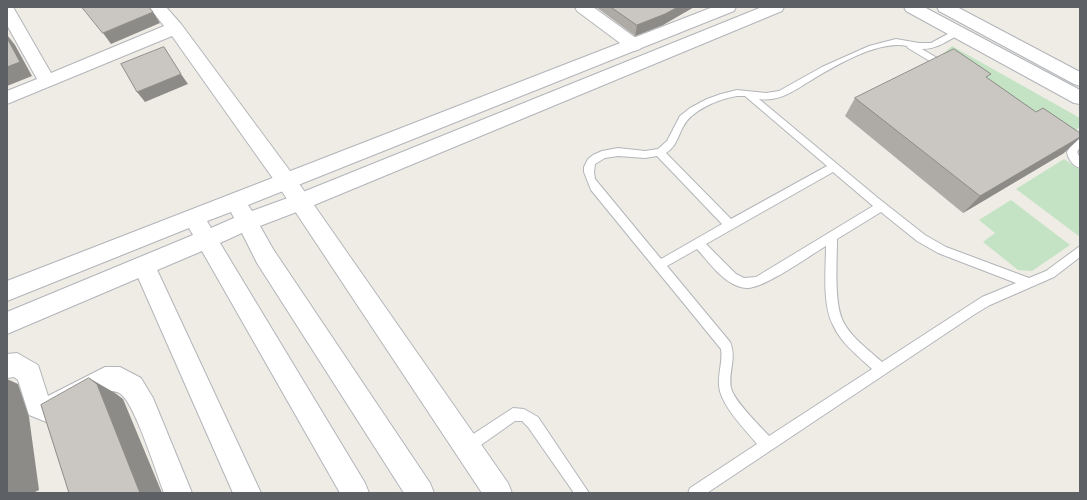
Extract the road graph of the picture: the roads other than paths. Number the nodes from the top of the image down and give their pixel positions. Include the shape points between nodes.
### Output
1 (157, 7) edge
2 (583, 7) edge
3 (776, 7) edge
4 (912, 7) edge
5 (945, 7) edge
6 (718, 8) edge
7 (7, 11) edge
8 (175, 28) junction
9 (957, 32) junction
10 (904, 42) junction
11 (634, 45) junction
12 (956, 73) edge
13 (1080, 80) edge
14 (47, 81) junction
15 (746, 93) junction
16 (7, 98) edge
17 (1080, 98) edge
18 (1080, 141) edge
19 (659, 152) junction
20 (1080, 164) edge
21 (834, 167) junction
22 (286, 180) junction
23 (236, 201) junction
24 (300, 202) junction
25 (881, 207) junction
26 (194, 217) junction
27 (247, 222) junction
28 (730, 225) junction
29 (832, 236) junction
30 (207, 239) junction
31 (699, 243) junction
32 (1080, 251) edge
33 (659, 265) junction
34 (144, 266) junction
35 (1030, 283) junction
36 (7, 291) edge
37 (7, 323) edge
38 (7, 366) edge
39 (881, 370) junction
40 (767, 445) junction
41 (466, 447) junction
42 (178, 493) edge
43 (247, 493) edge
44 (355, 493) edge
45 (420, 493) edge
46 (498, 493) edge
47 (582, 493) edge
48 (695, 493) edge

1 - 8 main road
2 - 11 main road
3 - 24 main road
4 - 9 main road
5 - 13 main road
6 - 11 main road
7 - 14 main road
8 - 14 main road
8 - 22 main road
9 - 10 lane via 931,46
9 - 17 main road
10 - 12 lane
10 - 15 lane via 893,42 862,52 779,95 771,97
11 - 22 main road
14 - 16 main road
15 - 19 lane via 722,97 700,107 680,123 669,146
15 - 21 lane
18 - 20 lane via 1068,148
19 - 28 lane
19 - 33 lane via 609,153 594,160 588,168 596,187
21 - 25 lane
21 - 28 lane
22 - 23 main road
22 - 24 main road
23 - 26 main road
23 - 27 main road
24 - 27 main road
24 - 41 main road
25 - 29 lane
25 - 35 lane via 921,238 942,250
26 - 30 main road
26 - 36 main road
27 - 30 main road
27 - 45 main road via 265,256
28 - 31 lane
29 - 31 lane via 759,281 751,283 742,283 734,278 720,267
29 - 39 lane via 833,310 837,322
30 - 34 main road
30 - 44 main road
31 - 33 lane
32 - 35 lane via 1050,274
33 - 40 lane via 726,346 727,395
34 - 37 main road
34 - 43 main road
35 - 39 lane via 986,301
38 - 42 main road via 17,365 29,373 38,406 49,410 105,379 120,379 132,387 144,407
39 - 40 lane
40 - 48 lane
41 - 46 main road
41 - 47 lane via 513,414 524,415 533,422

